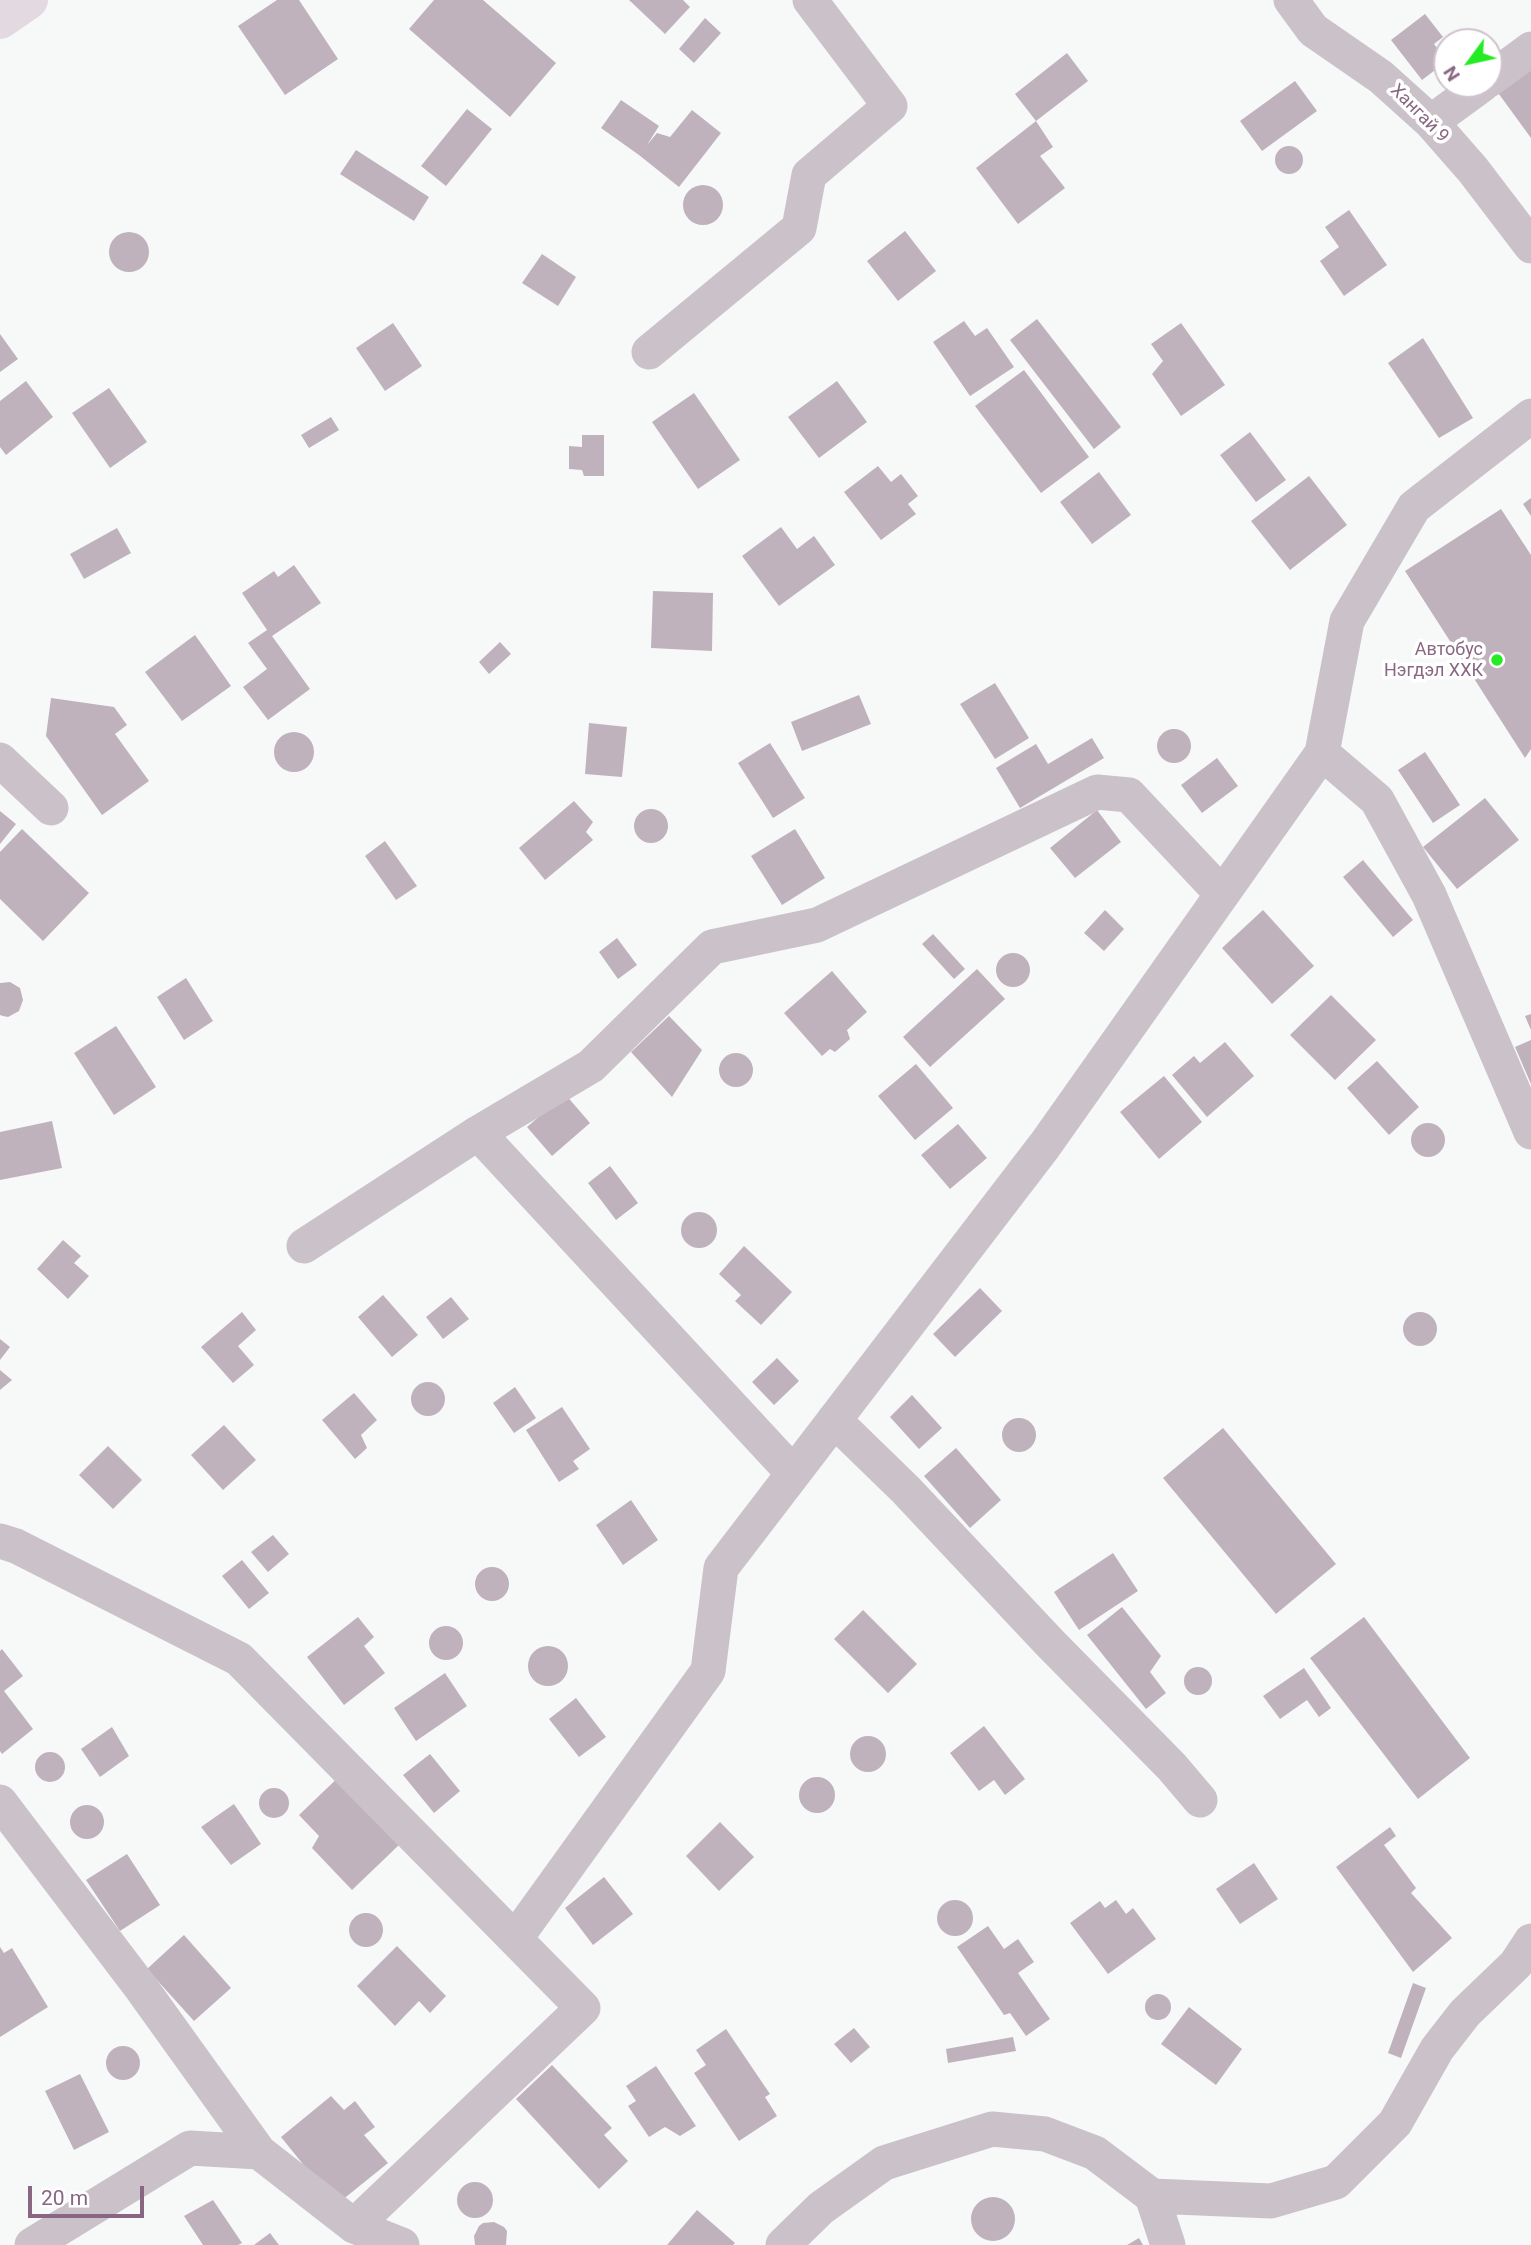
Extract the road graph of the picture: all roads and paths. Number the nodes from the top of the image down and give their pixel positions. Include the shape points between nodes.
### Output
1 (810, 0) edge
2 (1291, 0) edge
3 (1531, 49) edge
4 (1503, 70) edge
5 (1464, 98) edge
6 (1431, 122) junction
7 (1531, 246) edge
8 (649, 352) dead end
9 (1531, 416) edge
10 (1322, 753) junction
11 (0, 760) edge
12 (51, 808) dead end
13 (1222, 894) junction
14 (1531, 1132) edge
15 (478, 1133) junction
16 (304, 1246) dead end
17 (834, 1420) junction
18 (793, 1473) junction
19 (0, 1541) edge
20 (1200, 1800) dead end
21 (0, 1802) edge
22 (515, 1939) junction
23 (1526, 1952) edge
24 (259, 2152) junction
25 (1152, 2196) junction
26 (354, 2225) junction
27 (32, 2245) edge
28 (402, 2245) edge
29 (783, 2245) edge
30 (1168, 2245) edge

1 - 8 street via 890,106 809,175 799,228
2 - 6 street, Хангай 9 via 1313,30 1381,77
3 - 4 street
5 - 6 street
6 - 7 street, Хангай 9
9 - 10 street via 1414,507 1347,621
10 - 13 street
10 - 14 street via 1377,800 1429,895
11 - 12 street
13 - 15 street via 1129,795 1097,792 817,925 712,947 591,1066
13 - 17 street via 1045,1145
15 - 16 street
15 - 18 street
17 - 18 street
17 - 20 street
18 - 22 street via 721,1569 708,1671
19 - 22 street via 239,1659
21 - 24 street
22 - 26 street via 583,2008
23 - 25 street via 1465,2013 1437,2049 1395,2123 1336,2182 1271,2201
24 - 26 street
24 - 27 street via 190,2148
25 - 29 street via 1095,2153 1045,2134 992,2129 884,2163 821,2207
25 - 30 street
26 - 28 street

